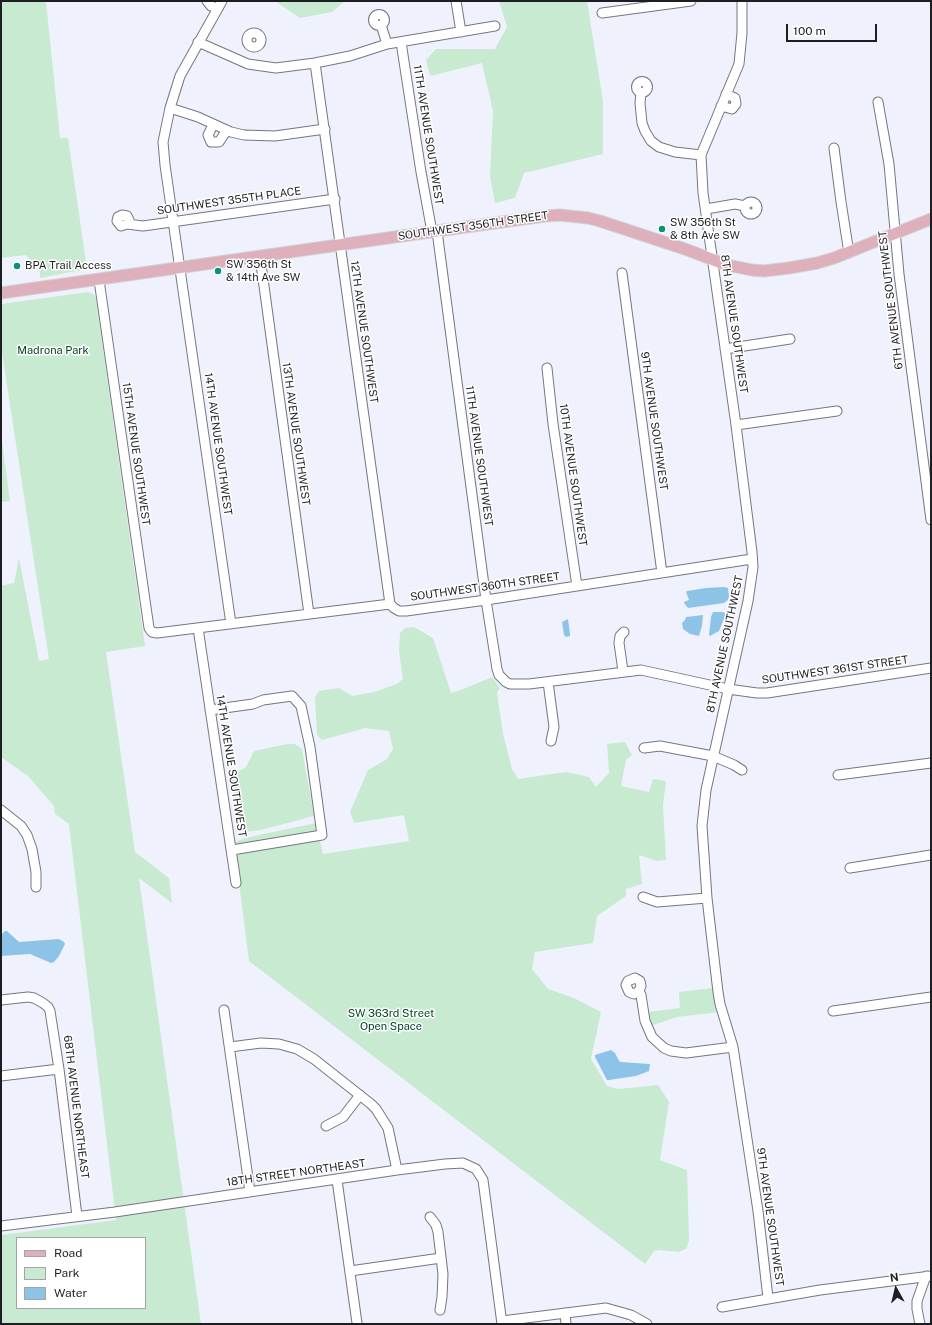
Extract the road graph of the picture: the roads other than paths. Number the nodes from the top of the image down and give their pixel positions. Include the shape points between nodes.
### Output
1 (208, 1) edge
2 (456, 1) edge
3 (691, 1) edge
4 (742, 1) edge
5 (220, 5) edge
6 (602, 13) dead end
7 (380, 25) dead end
8 (495, 26) dead end
9 (461, 32) junction
10 (198, 42) junction
11 (401, 42) junction
12 (386, 44) junction
13 (252, 46) dead end
14 (315, 63) junction
15 (248, 64) junction
16 (641, 93) dead end
17 (726, 94) junction
18 (878, 102) dead end
19 (721, 106) junction
20 (170, 108) junction
21 (213, 124) junction
22 (325, 129) junction
23 (227, 130) junction
24 (834, 148) dead end
25 (701, 155) junction
26 (335, 199) junction
27 (745, 206) dead end
28 (706, 209) junction
29 (931, 219) edge
30 (174, 221) junction
31 (128, 224) dead end
32 (435, 231) junction
33 (894, 234) junction
34 (340, 244) junction
35 (849, 253) junction
36 (260, 257) junction
37 (713, 260) junction
38 (181, 267) junction
39 (622, 273) dead end
40 (98, 280) junction
41 (1, 293) edge
42 (790, 339) dead end
43 (725, 349) junction
44 (547, 368) dead end
45 (837, 411) dead end
46 (736, 425) junction
47 (931, 520) edge
48 (752, 559) junction
49 (662, 572) junction
50 (577, 586) junction
51 (486, 600) junction
52 (390, 604) junction
53 (309, 614) junction
54 (231, 624) junction
55 (198, 628) junction
56 (152, 632) joint
57 (624, 632) dead end
58 (931, 668) edge
59 (623, 671) junction
60 (506, 682) joint
61 (548, 682) junction
62 (728, 689) junction
63 (210, 710) junction
64 (551, 741) dead end
65 (644, 748) dead end
66 (712, 756) junction
67 (931, 763) edge
68 (742, 770) dead end
69 (838, 775) dead end
70 (1, 810) edge
71 (232, 850) junction
72 (931, 855) edge
73 (850, 868) dead end
74 (236, 883) dead end
75 (36, 887) dead end
76 (643, 897) dead end
77 (707, 898) junction
78 (639, 991) dead end
79 (931, 997) edge
80 (1, 1000) edge
81 (224, 1010) dead end
82 (833, 1011) dead end
83 (230, 1047) junction
84 (733, 1047) junction
85 (59, 1069) junction
86 (1, 1076) edge
87 (360, 1095) junction
88 (326, 1126) dead end
89 (747, 1140) joint
90 (397, 1170) junction
91 (337, 1180) junction
92 (250, 1192) junction
93 (77, 1216) junction
94 (430, 1217) dead end
95 (1, 1226) edge
96 (441, 1258) junction
97 (350, 1271) junction
98 (929, 1276) edge
99 (768, 1298) junction
100 (722, 1307) dead end
101 (440, 1310) dead end
102 (565, 1313) junction
103 (357, 1323) dead end
104 (502, 1323) edge
105 (566, 1324) edge
106 (647, 1324) edge
107 (920, 1324) edge

1 - 5 street via 211,6
2 - 9 street
3 - 6 street
4 - 17 street, 8TH AVENUE SOUTHWEST via 739,64
5 - 10 street, 14TH AVENUE SOUTHWEST
7 - 12 street
8 - 9 street
9 - 11 street
10 - 15 street
10 - 20 street, 14TH AVENUE SOUTHWEST via 180,76
11 - 12 street
11 - 32 street, 11TH AVENUE SOUTHWEST via 421,172
12 - 14 street via 350,56
13 - 15 street
14 - 15 street via 276,68
14 - 22 street, 12TH AVENUE SOUTHWEST
16 - 25 street via 642,123 651,141 659,147 675,152
17 - 19 street, 8TH AVENUE SOUTHWEST
17 - 19 street via 735,98 736,104 732,109
18 - 33 street, 6TH AVENUE SOUTHWEST via 889,164
19 - 25 street, 8TH AVENUE SOUTHWEST
20 - 21 street
20 - 30 street, 14TH AVENUE SOUTHWEST via 164,142
21 - 23 street
21 - 23 street via 208,135 211,142 219,142
22 - 23 street via 264,136 244,135
22 - 26 street, 12TH AVENUE SOUTHWEST
24 - 35 street
25 - 28 street, 8TH AVENUE SOUTHWEST
26 - 30 street, SOUTHWEST 355TH PLACE
26 - 34 street, 12TH AVENUE SOUTHWEST
27 - 28 street via 735,204
28 - 37 street, 8TH AVENUE SOUTHWEST
29 - 33 main road, SOUTHWEST 356TH STREET
30 - 31 street, SOUTHWEST 355TH PLACE via 143,226
30 - 38 street, 14TH AVENUE SOUTHWEST
32 - 34 main road, SOUTHWEST 356TH STREET
32 - 37 main road, SOUTHWEST 356TH STREET via 545,216 576,216 623,228
32 - 51 street, 11TH AVENUE SOUTHWEST
33 - 35 main road, SOUTHWEST 356TH STREET
33 - 47 street, 6TH AVENUE SOUTHWEST
34 - 36 main road, SOUTHWEST 356TH STREET
34 - 52 street, 12TH AVENUE SOUTHWEST
35 - 37 main road, SOUTHWEST 356TH STREET via 817,263 764,270 746,269
36 - 38 main road, SOUTHWEST 356TH STREET
36 - 53 street, 13TH AVENUE SOUTHWEST
37 - 43 street, 8TH AVENUE SOUTHWEST
38 - 40 main road, SOUTHWEST 356TH STREET
38 - 54 street, 14TH AVENUE SOUTHWEST
39 - 49 street, 9TH AVENUE SOUTHWEST
40 - 41 main road, SOUTHWEST 356TH STREET
40 - 56 street, 15TH AVENUE SOUTHWEST via 149,628
42 - 43 street
43 - 46 street, 8TH AVENUE SOUTHWEST
44 - 50 street, 10TH AVENUE SOUTHWEST
45 - 46 street
46 - 48 street, 8TH AVENUE SOUTHWEST
48 - 49 street, SOUTHWEST 360TH STREET
48 - 62 street, 8TH AVENUE SOUTHWEST via 748,600
49 - 50 street, SOUTHWEST 360TH STREET
50 - 51 street, SOUTHWEST 360TH STREET
51 - 52 street, SOUTHWEST 360TH STREET via 406,611 399,611
51 - 60 street, 11TH AVENUE SOUTHWEST via 497,669
52 - 53 street, SOUTHWEST 360TH STREET
53 - 54 street, SOUTHWEST 360TH STREET
54 - 55 street, SOUTHWEST 360TH STREET
55 - 56 street, SOUTHWEST 360TH STREET
55 - 63 street, 14TH AVENUE SOUTHWEST
57 - 59 street via 619,643
58 - 62 street, SOUTHWEST 361ST STREET via 767,693
59 - 61 street, SOUTHWEST 361ST STREET
59 - 62 street, SOUTHWEST 361ST STREET via 650,670
60 - 61 street, SOUTHWEST 361ST STREET via 519,685
61 - 64 street via 554,727
62 - 66 street, 8TH AVENUE SOUTHWEST
63 - 71 street, 14TH AVENUE SOUTHWEST
63 - 71 street via 292,696 301,706 310,747 322,835
65 - 66 street via 660,746
66 - 68 street
66 - 77 street, 8TH AVENUE SOUTHWEST via 702,826
67 - 69 street
70 - 75 street via 21,826 27,835 36,872
71 - 74 street, 14TH AVENUE SOUTHWEST
72 - 73 street
76 - 77 street via 657,902
77 - 84 street, 8TH AVENUE SOUTHWEST via 720,1004
78 - 84 street via 648,1029 652,1037 664,1048 686,1053
79 - 82 street
80 - 85 street, 68TH AVENUE NORTHEAST via 28,997 39,1000 48,1007 52,1016
81 - 83 street
83 - 87 street via 262,1043 297,1049
83 - 92 street
84 - 89 street, 8TH AVENUE SOUTHWEST
85 - 86 street
85 - 93 street, 68TH AVENUE NORTHEAST
87 - 88 street via 343,1117
87 - 90 street via 385,1122
89 - 99 street, 9TH AVENUE SOUTHWEST
90 - 91 street, 18TH STREET NORTHEAST
90 - 104 street, 18TH STREET NORTHEAST via 463,1163 474,1167 481,1175 485,1186
91 - 92 street, 18TH STREET NORTHEAST
91 - 97 street
92 - 93 street, 18TH STREET NORTHEAST
93 - 95 street, 18TH STREET NORTHEAST
94 - 96 street via 436,1224
96 - 97 street
96 - 101 street via 443,1274
97 - 103 street
98 - 99 street
98 - 107 street via 918,1301
99 - 100 street
102 - 104 street
102 - 105 street
102 - 106 street via 613,1309 632,1315

